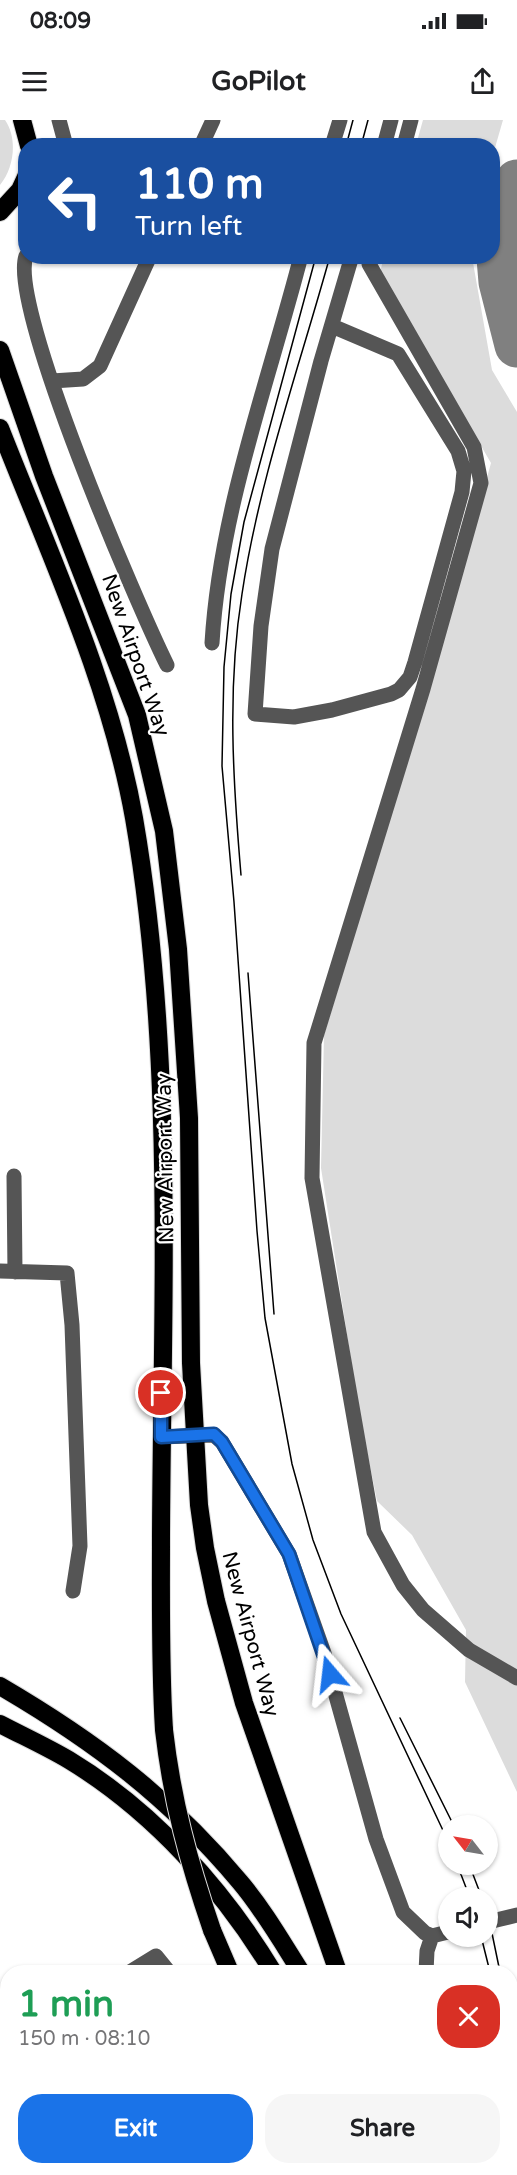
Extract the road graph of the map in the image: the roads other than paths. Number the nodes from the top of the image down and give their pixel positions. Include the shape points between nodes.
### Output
1 (22, 120) edge
2 (59, 120) edge
3 (213, 120) edge
4 (340, 120) edge
5 (391, 120) edge
6 (411, 120) edge
7 (27, 138) edge
8 (64, 138) edge
9 (205, 138) edge
10 (334, 138) edge
11 (386, 138) edge
12 (406, 138) edge
13 (18, 189) edge
14 (2, 213) edge
15 (25, 264) edge
16 (146, 264) edge
17 (299, 264) edge
18 (350, 264) edge
19 (369, 264) edge
20 (332, 326) junction
21 (0, 350) edge
22 (52, 381) junction
23 (0, 428) edge
24 (212, 643) dead end
25 (167, 665) dead end
26 (14, 1176) dead end
27 (8, 1272) edge
28 (196, 1436) junction
29 (161, 1437) junction
30 (73, 1591) dead end
31 (517, 1678) edge
32 (0, 1686) edge
33 (0, 1724) edge
34 (517, 1914) edge
35 (498, 1919) edge
36 (438, 1934) edge
37 (432, 1936) junction
38 (141, 1965) edge
39 (163, 1965) edge
40 (227, 1965) edge
41 (268, 1965) edge
42 (296, 1965) edge
43 (336, 1965) edge
44 (426, 1965) edge

1 - 7 highway
2 - 8 lane
3 - 9 lane
4 - 10 lane
5 - 11 lane
6 - 12 lane
13 - 14 highway
15 - 22 lane via 24,285
16 - 22 lane via 100,366 83,379
17 - 24 lane via 229,523 214,605
18 - 20 lane
19 - 31 lane via 474,447 481,483 423,689 314,1043 312,1178 374,1532 403,1585 430,1616 469,1650
20 - 20 lane via 398,354 458,451 464,471 462,492 415,662 399,690 323,712 280,717 255,714 261,626 272,549
21 - 28 highway, New Airport Way via 44,476 137,715 164,831 178,949 189,1118 191,1363
22 - 25 lane via 134,592
23 - 29 highway, New Airport Way via 98,677 134,818 152,955 162,1114
26 - 27 lane
27 - 30 lane via 67,1273 80,1546
28 - 29 lane
28 - 37 lane via 214,1434 222,1442 289,1554 324,1653 375,1839 403,1912
28 - 43 highway, New Airport Way via 199,1505 216,1601 244,1703
29 - 40 highway, New Airport Way, bridge via 159,1651 169,1777 181,1836
32 - 42 highway via 69,1726 161,1799 240,1882
33 - 41 highway via 70,1761 182,1850
34 - 35 lane, bridge
36 - 37 lane
37 - 44 lane
38 - 39 lane via 156,1956

